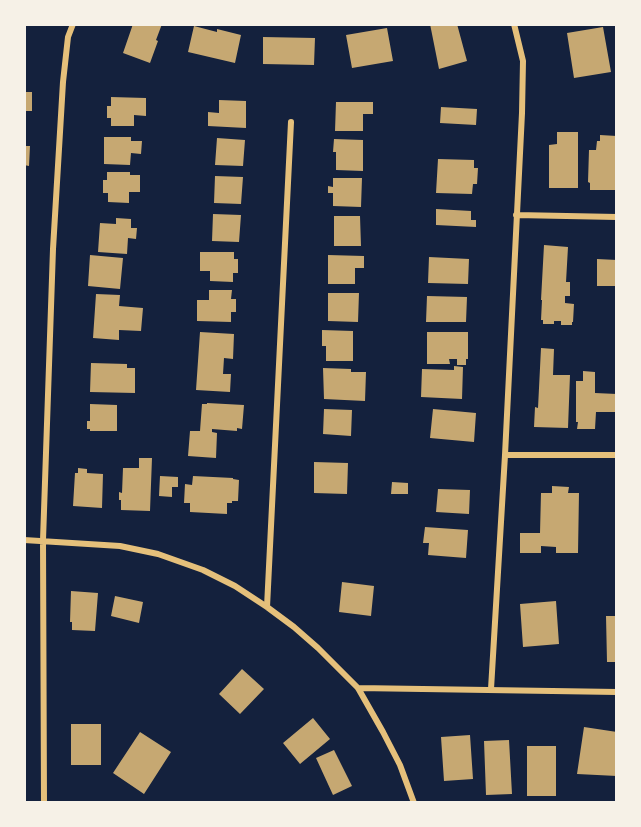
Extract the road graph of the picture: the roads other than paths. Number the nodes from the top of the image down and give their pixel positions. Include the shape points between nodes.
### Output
1 (73, 24) edge
2 (514, 24) edge
3 (291, 122) dead end
4 (516, 215) junction
5 (617, 217) edge
6 (505, 455) junction
7 (617, 455) edge
8 (24, 540) edge
9 (43, 540) junction
10 (267, 607) junction
11 (358, 688) junction
12 (490, 689) junction
13 (617, 692) edge
14 (44, 803) edge
15 (414, 803) edge

1 - 9 street via 63,82 53,249
2 - 4 street via 523,61
3 - 10 street
4 - 5 street
4 - 6 street
6 - 7 street
6 - 12 street
8 - 9 street
9 - 10 street via 120,546 158,554 203,570
9 - 14 street
10 - 11 street via 318,648
11 - 12 street
11 - 15 street via 400,765
12 - 13 street

